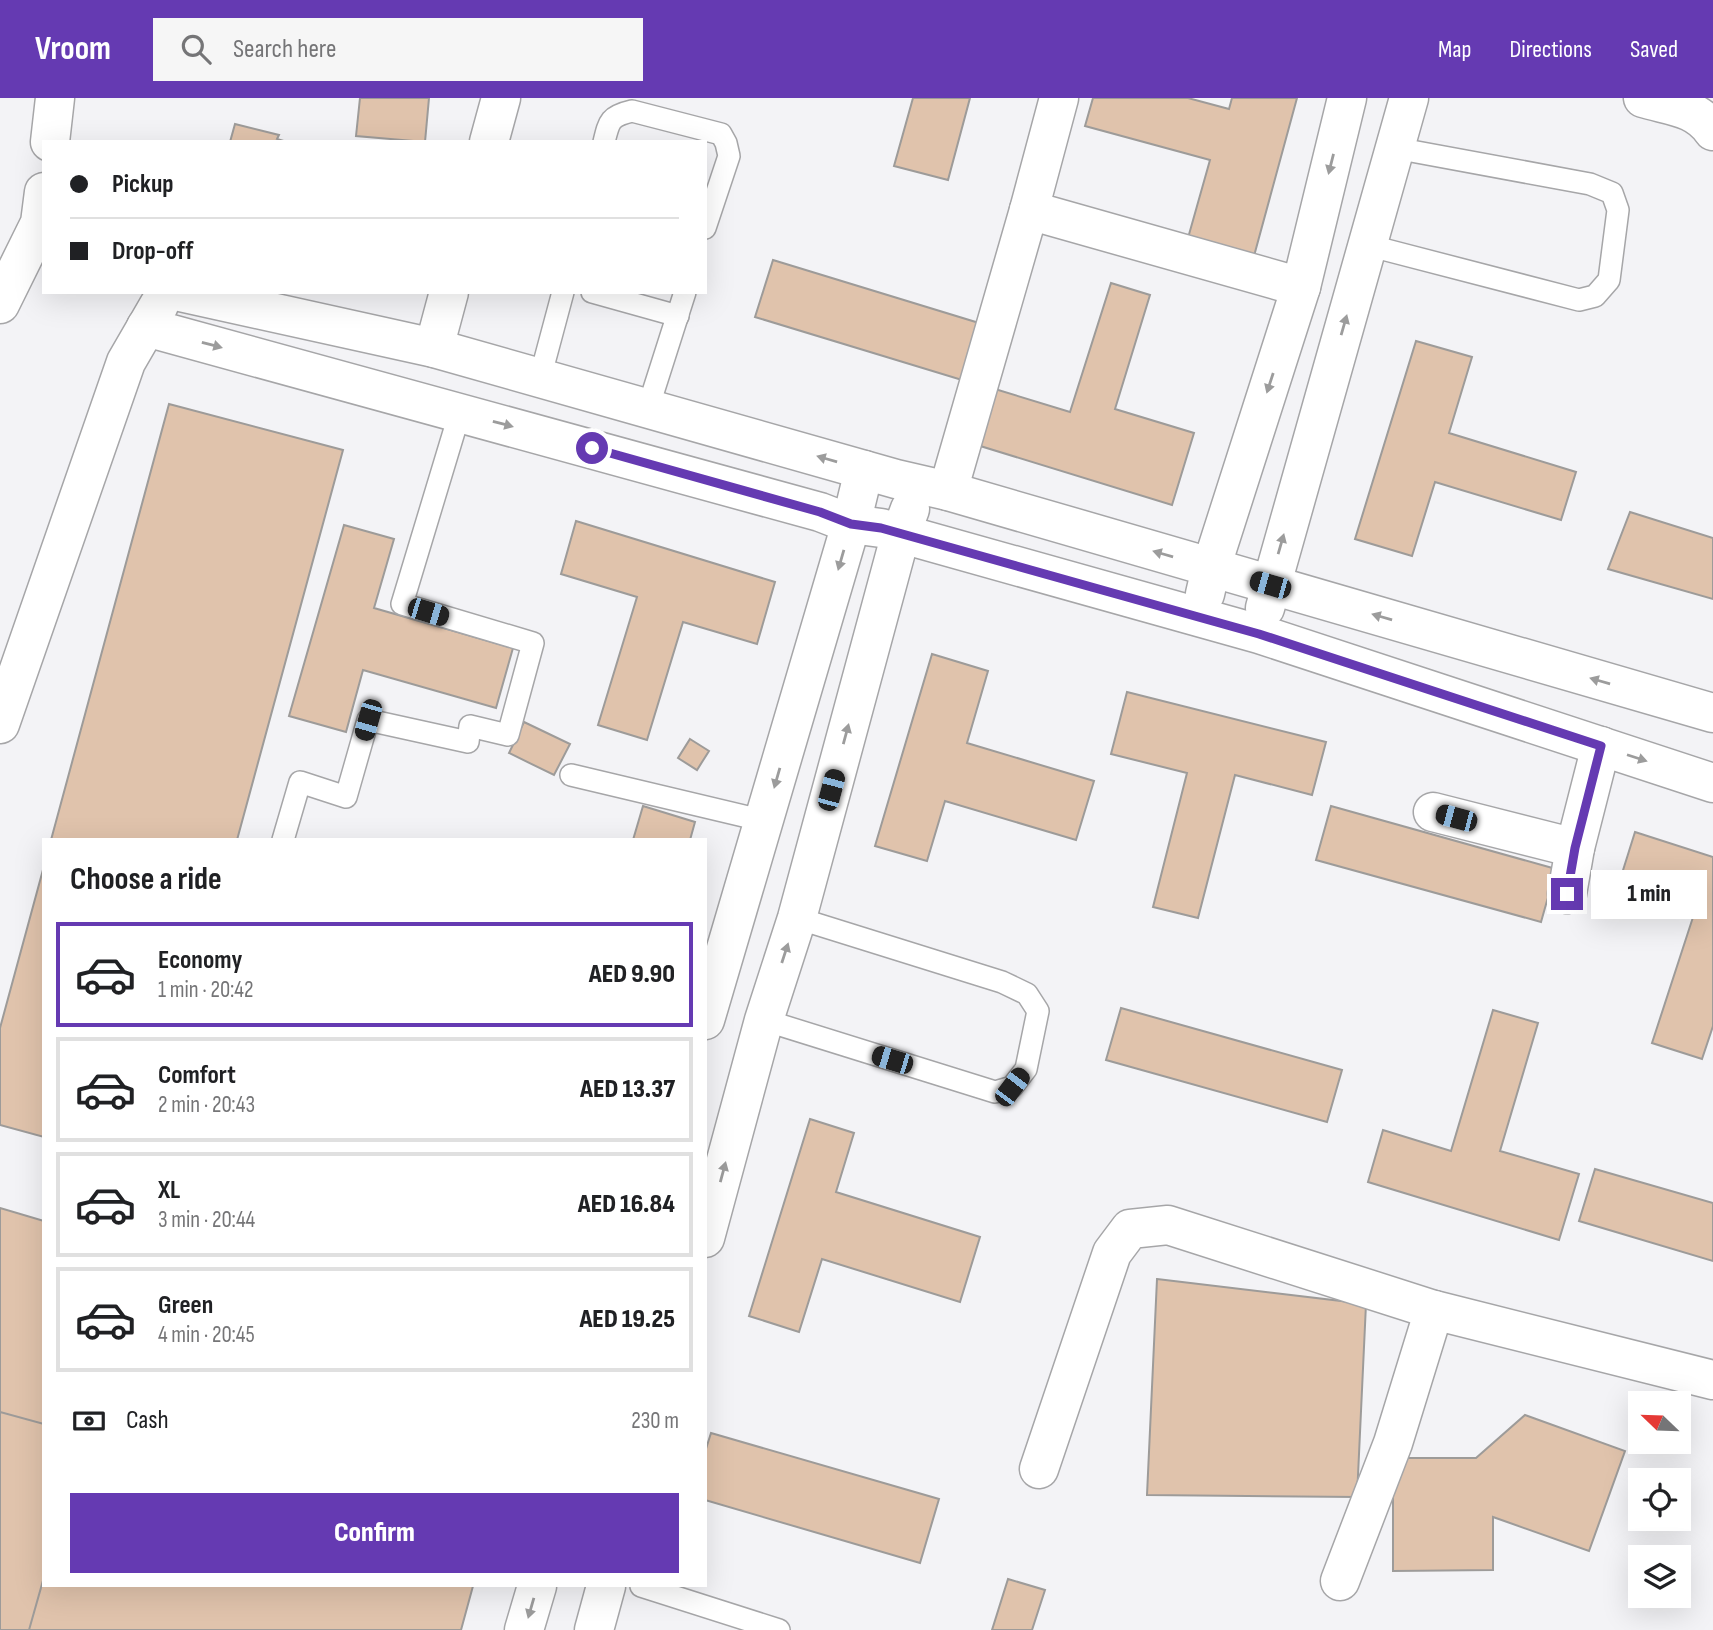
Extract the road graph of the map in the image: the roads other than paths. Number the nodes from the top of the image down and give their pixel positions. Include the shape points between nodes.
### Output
1 (55, 98) edge
2 (501, 98) edge
3 (1059, 98) edge
4 (1347, 98) edge
5 (1409, 98) edge
6 (1643, 98) edge
7 (1713, 131) edge
8 (50, 140) edge
9 (490, 140) edge
10 (604, 140) edge
11 (1395, 148) junction
12 (42, 208) edge
13 (1029, 210) junction
14 (707, 219) edge
15 (1367, 245) junction
16 (1301, 288) junction
17 (166, 294) edge
18 (189, 294) edge
19 (448, 294) edge
20 (563, 294) edge
21 (599, 294) edge
22 (684, 294) edge
23 (0, 304) edge
24 (678, 316) junction
25 (146, 327) junction
26 (434, 348) junction
27 (540, 378) junction
28 (648, 408) junction
29 (460, 412) junction
30 (864, 470) junction
31 (933, 487) junction
32 (851, 524) junction
33 (901, 533) junction
34 (1211, 568) junction
35 (1270, 585) junction
36 (1199, 617) junction
37 (1259, 634) junction
38 (3, 706) edge
39 (1713, 713) edge
40 (1601, 746) junction
41 (571, 775) dead end
42 (1713, 783) edge
43 (1433, 812) dead end
44 (765, 821) junction
45 (284, 838) edge
46 (1575, 848) junction
47 (1567, 894) dead end
48 (797, 918) junction
49 (707, 1013) edge
50 (764, 1020) junction
51 (707, 1231) edge
52 (1434, 1310) junction
53 (1713, 1380) edge
54 (1039, 1469) dead end
55 (1340, 1581) dead end
56 (537, 1587) edge
57 (606, 1587) edge
58 (644, 1587) edge
59 (524, 1630) edge
60 (594, 1630) edge
61 (779, 1630) edge

1 - 8 street
2 - 9 street
3 - 13 street
4 -> 16 street
5 - 11 street
6 - 7 street via 1682,107 1704,118
10 - 14 lane via 609,122 632,110 721,134 729,156
11 - 15 street
11 - 15 lane via 1590,184 1612,193 1618,210 1609,280 1595,296 1579,300
12 - 23 street via 40,223
13 - 16 street
13 - 31 street
35 -> 15 street
16 -> 34 street
17 - 25 street
18 - 26 street
19 - 26 street
20 - 27 lane
21 - 24 lane
22 - 24 lane
24 - 28 lane
25 -> 29 street
25 - 38 street via 126,362
26 - 27 street
27 - 28 street
30 -> 28 street
29 -> 32 street
29 - 45 lane via 401,604 533,643 508,735 470,726 468,741 368,720 346,797 300,782
30 - 31 street
30 - 32 street
31 - 33 street
34 -> 31 street
32 - 33 street
32 -> 44 street
33 - 36 street
48 -> 33 street
34 - 35 street
34 - 36 street
35 - 37 street
39 -> 35 street
36 - 37 street
37 - 40 street
40 -> 42 street
40 - 46 street
41 - 44 lane
43 - 46 street
44 - 49 street
46 - 47 street
50 -> 48 street
48 - 50 lane via 1002,982 1027,994 1038,1011 1026,1069 1012,1087 995,1092
51 -> 50 street
52 - 53 street
52 - 54 street via 1168,1225 1129,1229 1112,1253
52 - 55 street via 1393,1443
56 -> 59 street
57 - 60 street
58 - 61 lane

